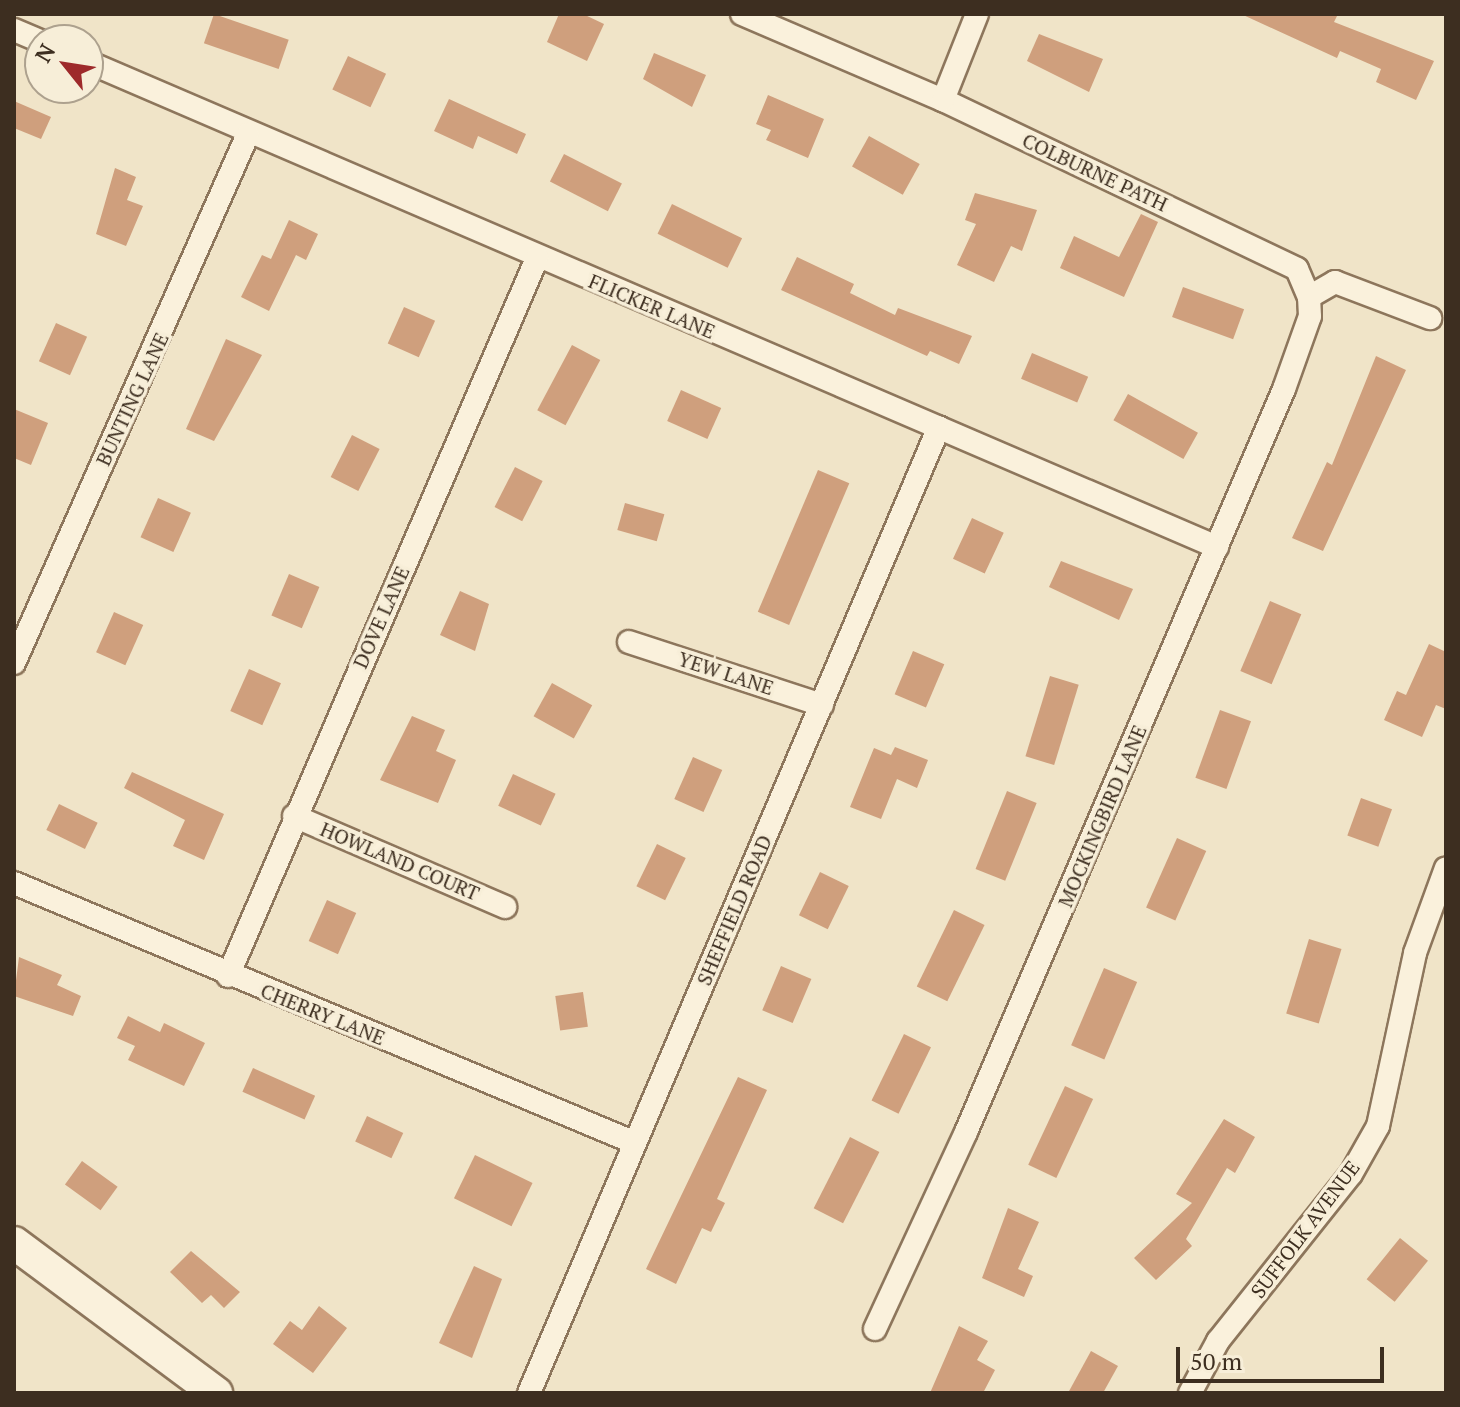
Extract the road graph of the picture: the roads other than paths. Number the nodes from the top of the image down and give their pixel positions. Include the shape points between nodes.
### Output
1 (742, 14) edge
2 (977, 14) edge
3 (104, 69) edge
4 (943, 100) junction
5 (248, 134) junction
6 (537, 258) junction
7 (1309, 297) junction
8 (1430, 318) dead end
9 (939, 427) junction
10 (1217, 547) junction
11 (629, 642) dead end
12 (14, 663) edge
13 (822, 705) junction
14 (294, 816) junction
15 (1445, 871) edge
16 (14, 883) edge
17 (505, 907) dead end
18 (228, 976) junction
19 (633, 1142) junction
20 (14, 1243) edge
21 (875, 1329) dead end
22 (216, 1393) edge
23 (529, 1393) edge
24 (1190, 1393) edge

1 - 4 street, COLBURNE PATH
2 - 4 street
3 - 5 street, FLICKER LANE
4 - 7 street, COLBURNE PATH via 1297,269
5 - 6 street, FLICKER LANE
5 - 12 street, BUNTING LANE
6 - 9 street, FLICKER LANE
6 - 14 street, DOVE LANE
7 - 8 street via 1335,282
7 - 10 street, MOCKINGBIRD LANE via 1310,316 1284,389
9 - 10 street, FLICKER LANE
9 - 13 street, SHEFFIELD ROAD
10 - 21 street, MOCKINGBIRD LANE
11 - 13 street, YEW LANE
13 - 19 street, SHEFFIELD ROAD
14 - 17 street, HOWLAND COURT
14 - 18 street, DOVE LANE
15 - 24 street, SUFFOLK AVENUE via 1415,953 1378,1126 1351,1174 1218,1341
16 - 18 street, CHERRY LANE
18 - 19 street, CHERRY LANE
19 - 23 street, SHEFFIELD ROAD
20 - 22 main road

